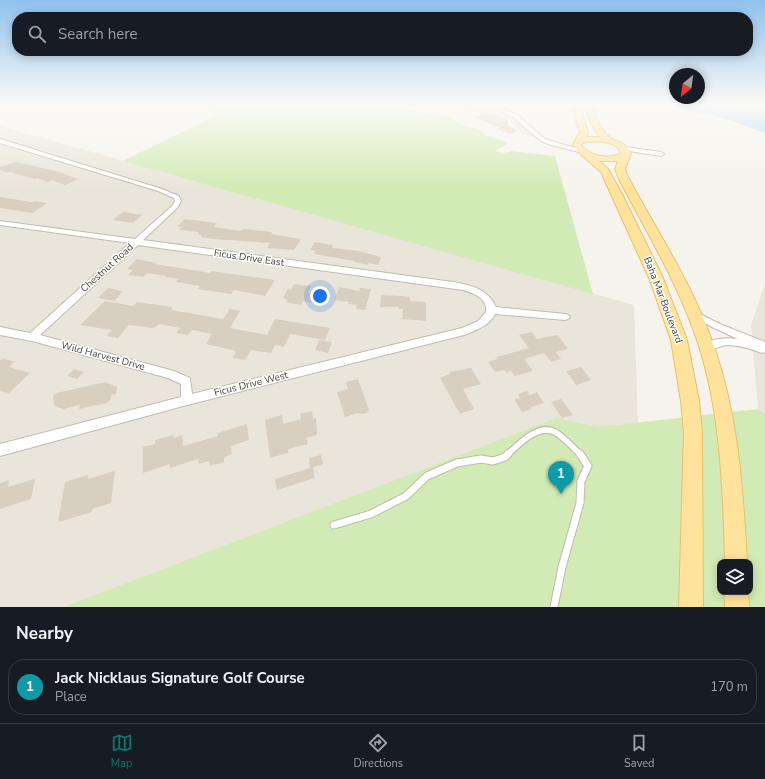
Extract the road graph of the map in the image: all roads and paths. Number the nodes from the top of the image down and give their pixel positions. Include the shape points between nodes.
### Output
1 (533, 132) edge
2 (584, 132) edge
3 (600, 132) edge
4 (0, 141) edge
5 (610, 141) junction
6 (581, 147) junction
7 (624, 153) junction
8 (661, 154) dead end
9 (0, 223) edge
10 (135, 243) junction
11 (491, 308) junction
12 (694, 314) junction
13 (566, 317) dead end
14 (0, 331) edge
15 (32, 337) junction
16 (765, 346) edge
17 (706, 347) junction
18 (765, 350) edge
19 (187, 400) junction
20 (0, 450) edge
21 (334, 525) dead end
22 (736, 559) edge
23 (736, 595) edge
24 (554, 607) edge
25 (691, 607) edge
26 (737, 607) edge

1 - 6 street via 553,144
2 - 6 main road
3 - 5 main road
4 - 10 street, Chestnut Road via 178,197 174,207
5 - 6 main road via 593,138
5 - 7 main road via 621,146
6 - 7 main road via 608,159 618,158
6 - 25 main road, Baha Mar Boulevard via 605,171 617,194 656,278 679,340 693,433
7 - 8 street
7 - 12 main road, Baha Mar Boulevard via 620,168 624,179
9 - 10 street, Ficus Drive East
10 - 11 street, Ficus Drive East via 450,284 477,292 486,298
10 - 15 street, Chestnut Road
11 - 13 street
11 - 19 street, Ficus Drive West via 490,315 482,323 464,331
12 - 16 street
12 - 17 main road, Baha Mar Boulevard
14 - 15 street, Wild Harvest Drive
15 - 19 street, Wild Harvest Drive via 170,374 186,381
17 - 18 street via 726,341
17 - 22 main road, Baha Mar Boulevard via 719,388 730,449
19 - 20 street, Ficus Drive West
21 - 24 lane via 371,514 406,496 427,476 457,463 481,459 493,461 505,457 534,433 547,430 556,432 583,457 588,466 586,476 581,481 580,503
23 - 26 main road

